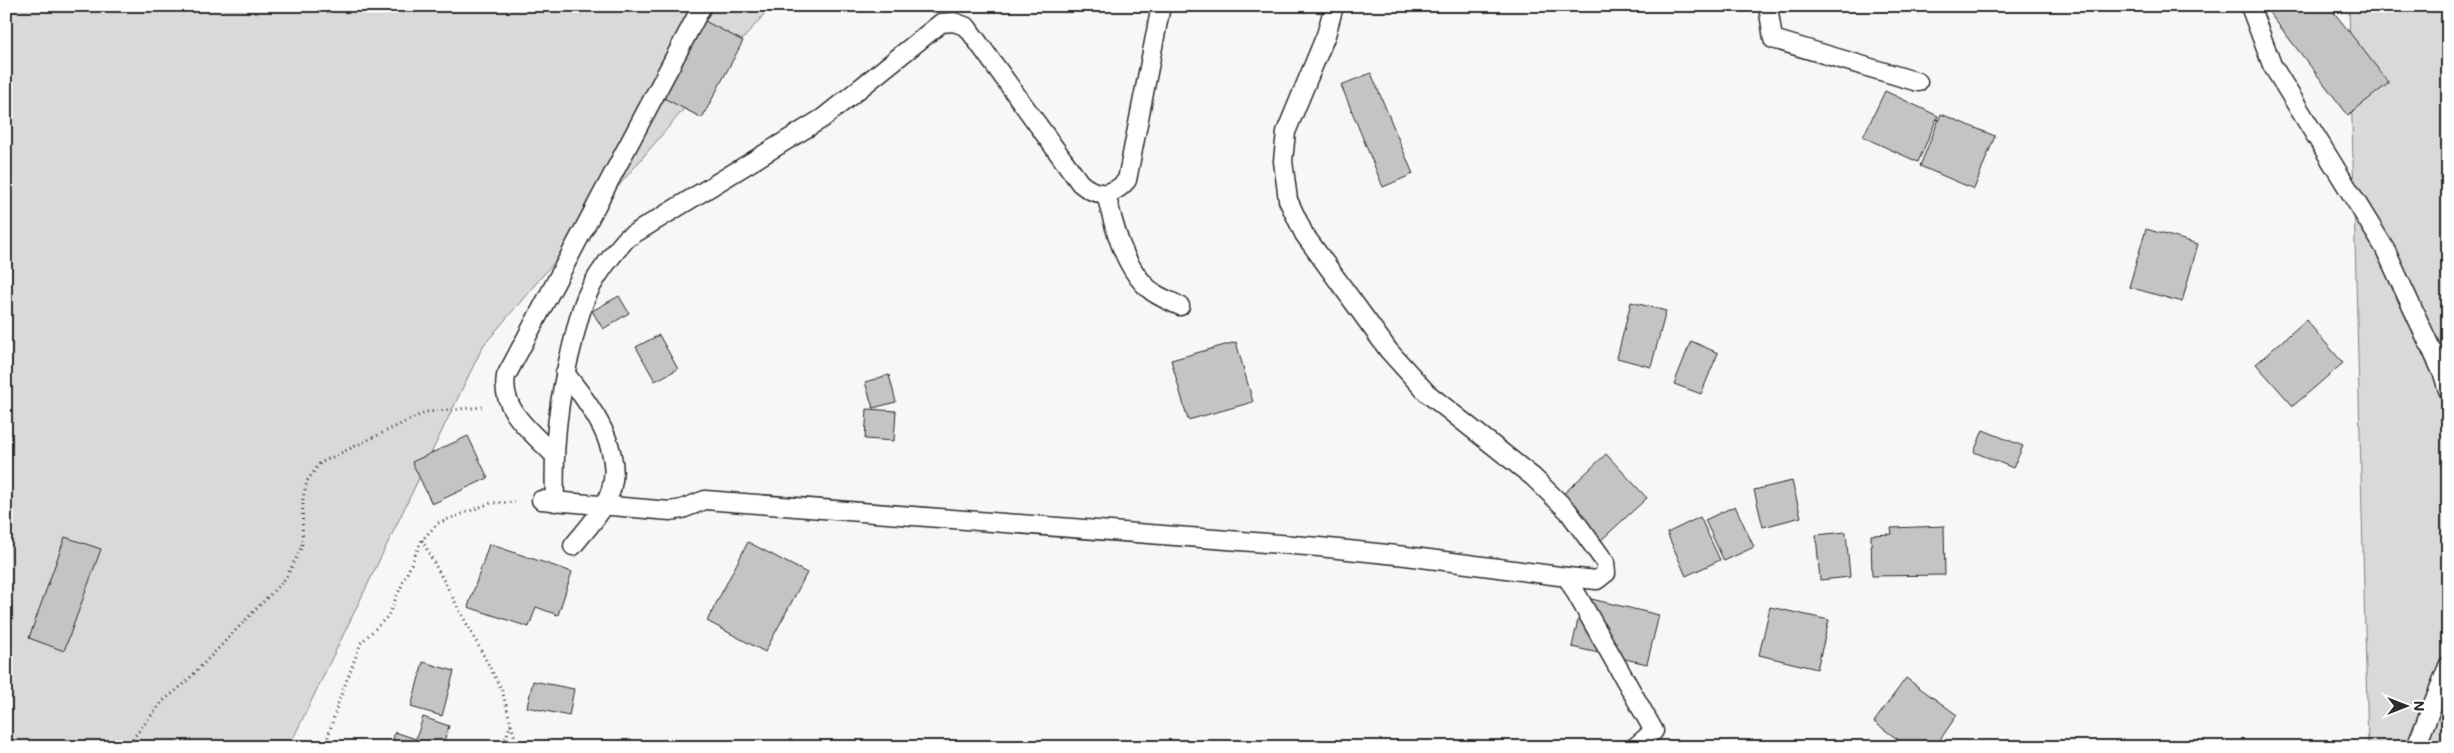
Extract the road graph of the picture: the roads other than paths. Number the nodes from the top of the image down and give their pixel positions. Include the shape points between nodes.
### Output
1 (702, 6) edge
2 (1161, 6) edge
3 (1334, 6) edge
4 (1768, 6) edge
5 (2250, 6) edge
6 (1918, 82) dead end
7 (1106, 194) junction
8 (1180, 306) dead end
9 (565, 373) junction
10 (2448, 390) edge
11 (553, 454) junction
12 (604, 506) junction
13 (573, 546) dead end
14 (1566, 578) junction
15 (2448, 666) edge
16 (1635, 747) edge
17 (2416, 747) edge

1 - 11 lane via 510,368 504,386 515,415
2 - 7 lane via 1127,180 1120,188
3 - 14 lane via 1326,35 1286,132 1283,161 1288,200 1304,234 1389,351 1427,393 1533,477 1568,511 1605,562 1606,573 1602,578
4 - 6 lane via 1772,39
5 - 10 lane via 2272,65 2384,247
7 - 8 lane via 1116,235 1136,273 1149,290
7 - 9 lane via 1088,190 1080,183 967,27 954,22 941,24 823,118 627,238 608,260 588,292
9 - 11 lane
9 - 12 lane via 584,398 609,443 614,466
11 - 12 lane via 548,501
12 - 13 lane
12 - 14 lane via 674,511 704,500 1319,547
14 - 16 lane via 1654,731
15 - 17 lane

